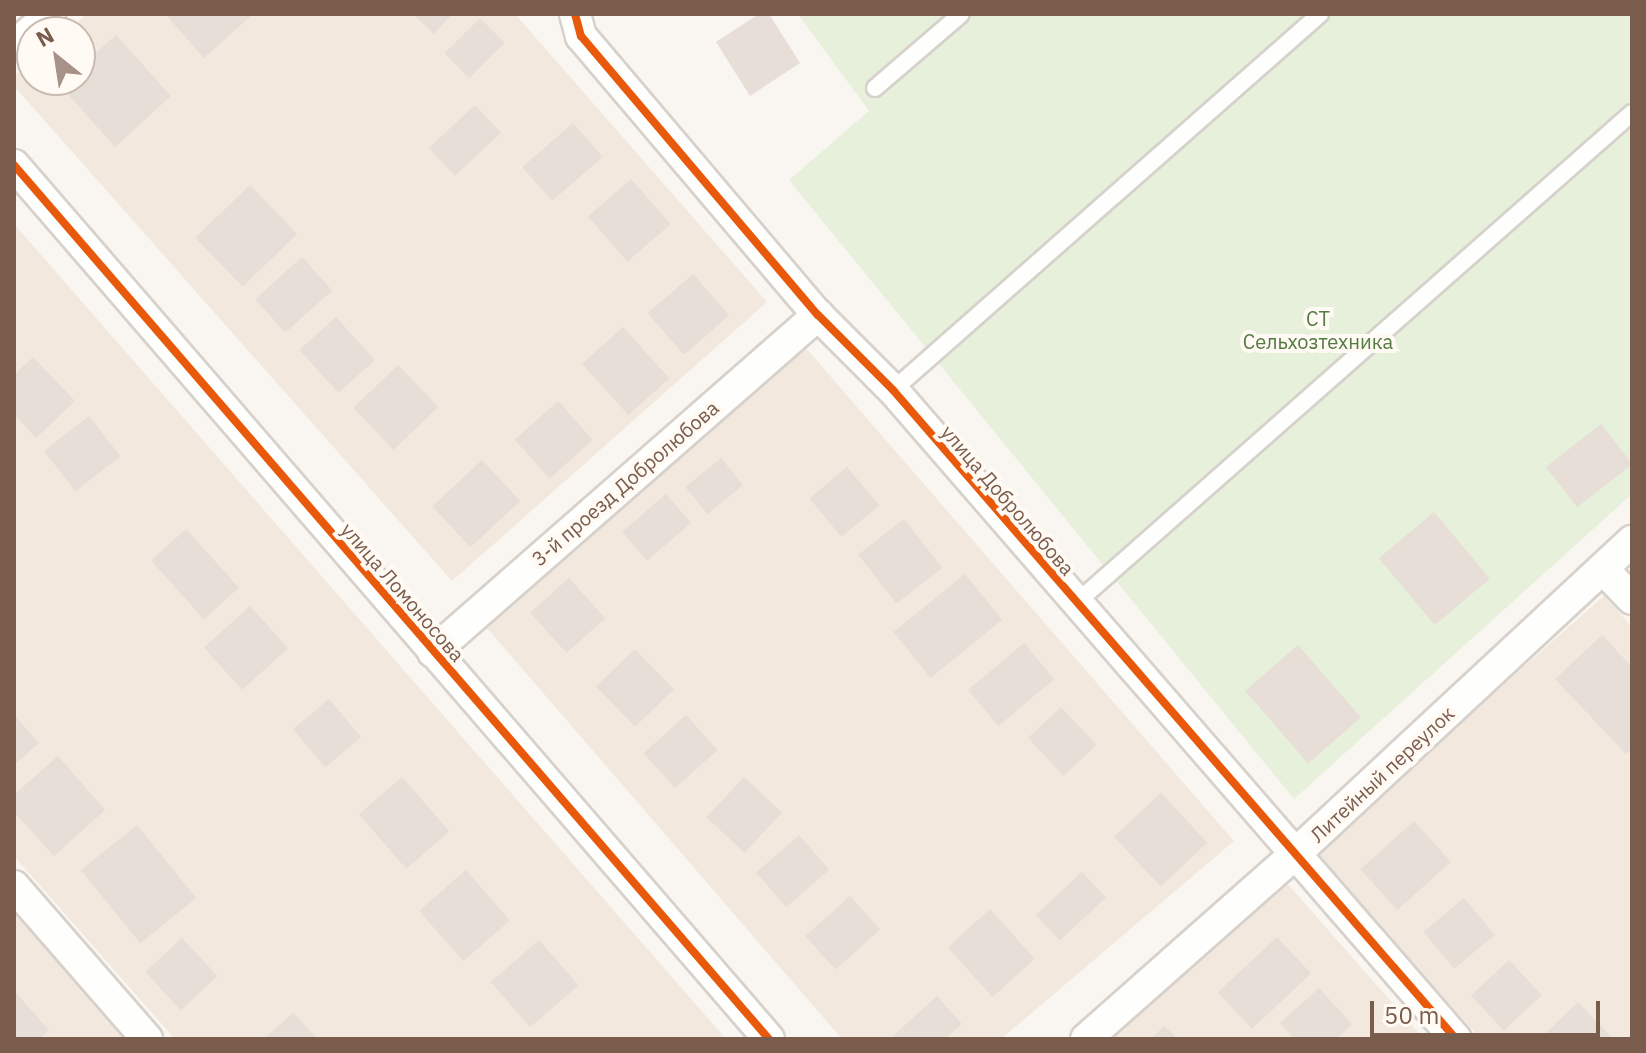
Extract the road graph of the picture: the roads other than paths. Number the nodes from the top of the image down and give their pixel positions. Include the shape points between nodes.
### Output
1 (50, 14) edge
2 (575, 14) edge
3 (961, 14) edge
4 (1320, 14) edge
5 (14, 46) edge
6 (875, 88) dead end
7 (1632, 113) edge
8 (14, 165) edge
9 (818, 315) junction
10 (893, 390) junction
11 (1632, 541) edge
12 (1604, 570) junction
13 (1632, 599) edge
14 (1076, 603) junction
15 (433, 652) junction
16 (1293, 856) junction
17 (14, 886) edge
18 (147, 1039) edge
19 (769, 1039) edge
20 (1086, 1039) edge
21 (1456, 1039) edge

1 - 5 street
2 - 9 street, улица Добролюбова via 581,36
3 - 6 lane
4 - 10 lane
7 - 14 lane
8 - 15 street, улица Ломоносова
9 - 10 street, улица Добролюбова
9 - 15 street, 3-й проезд Добролюбова
10 - 14 street, улица Добролюбова
11 - 12 street, Литейный переулок
12 - 13 street
12 - 16 street, Литейный переулок
14 - 16 street, улица Добролюбова
15 - 19 street, улица Ломоносова
16 - 20 street, Литейный переулок
16 - 21 street, улица Добролюбова
17 - 18 street

